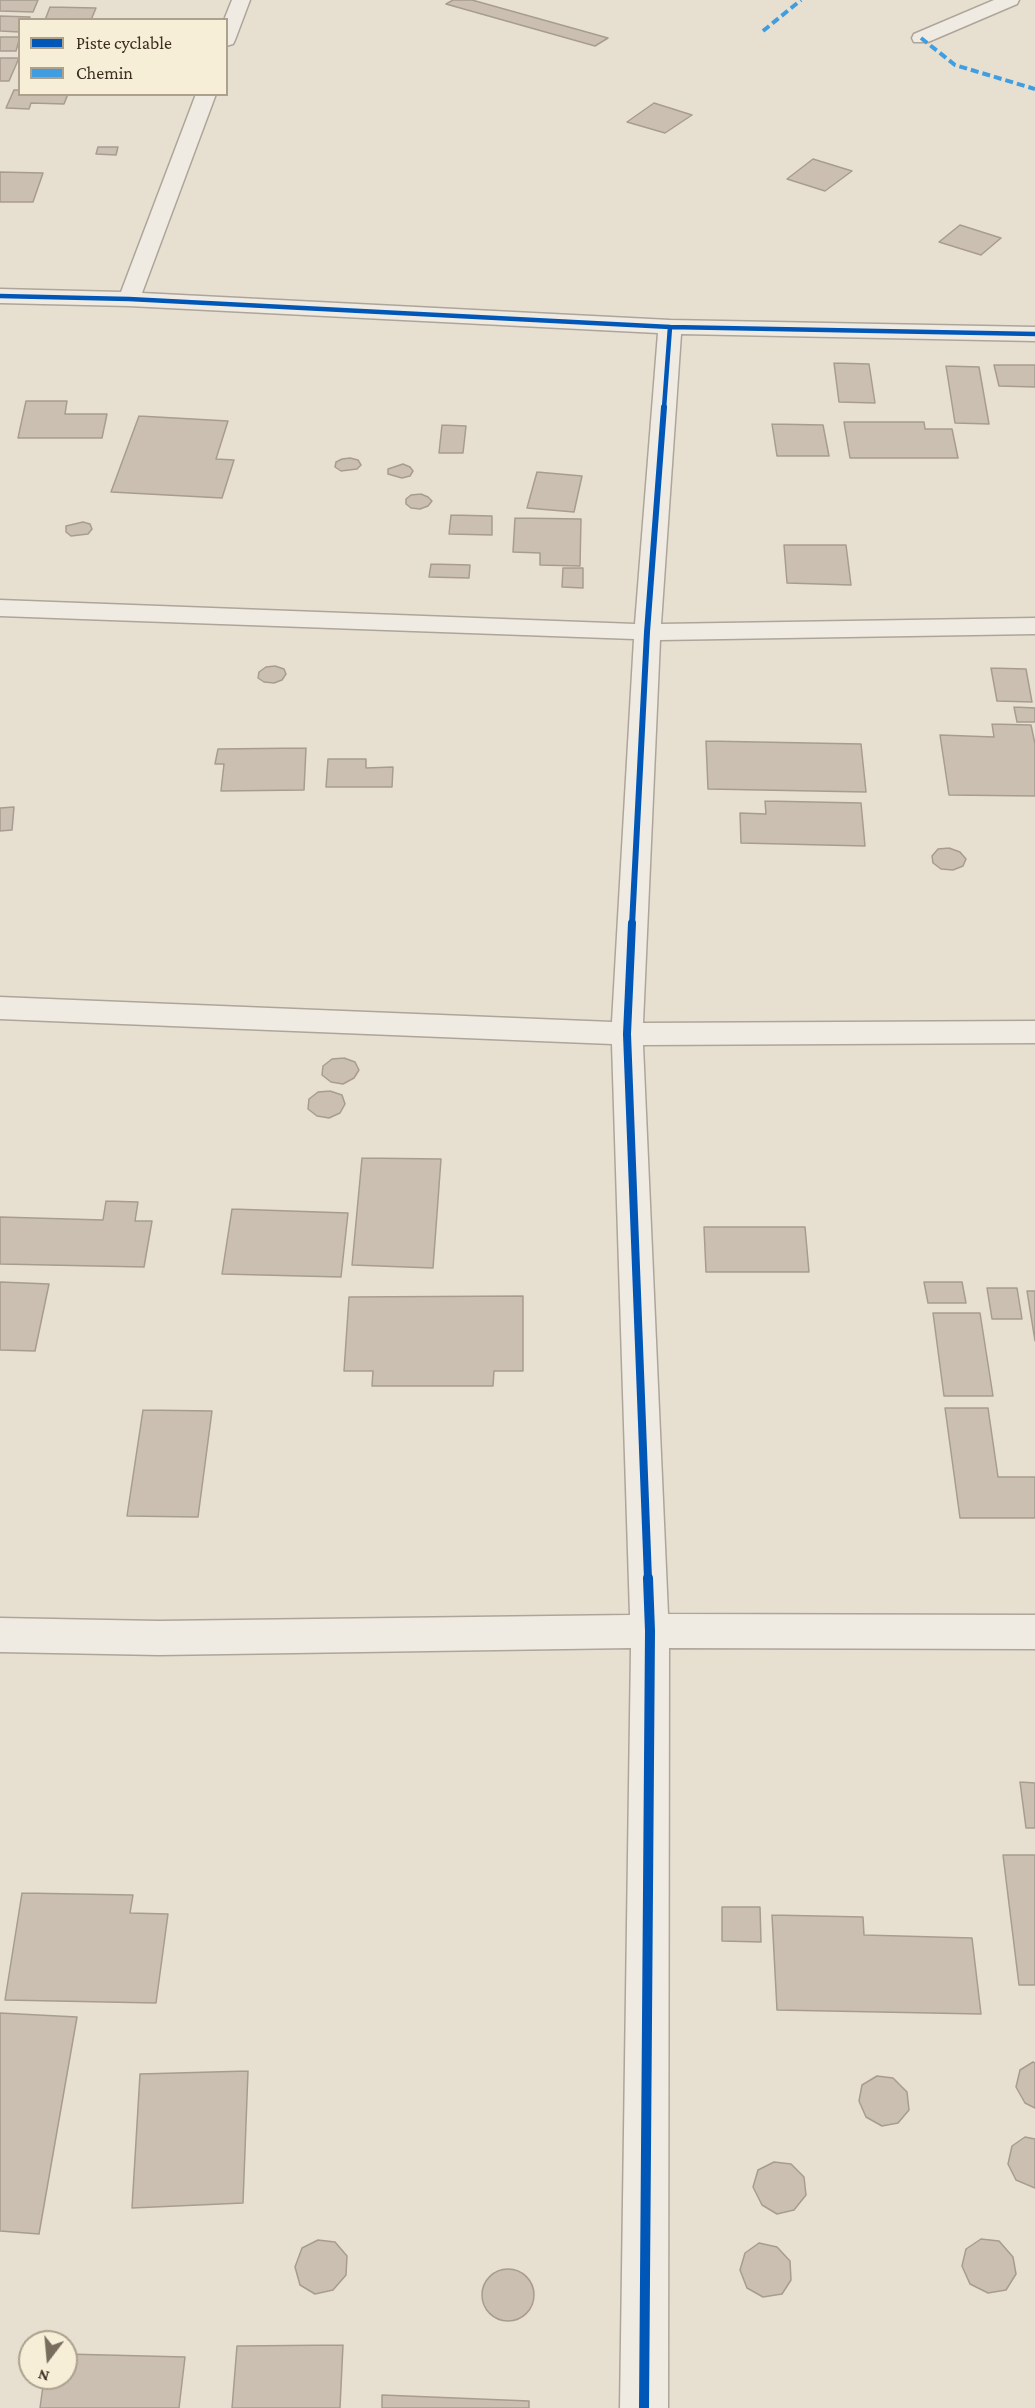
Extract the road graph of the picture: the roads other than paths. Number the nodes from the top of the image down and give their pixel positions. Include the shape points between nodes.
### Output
1 (241, 0) edge
2 (1010, 0) edge
3 (228, 35) edge
4 (921, 38) dead end
5 (205, 96) edge
6 (0, 296) edge
7 (129, 299) junction
8 (669, 327) junction
9 (1035, 334) edge
10 (0, 608) edge
11 (1035, 626) edge
12 (647, 632) junction
13 (0, 1008) edge
14 (1035, 1032) edge
15 (627, 1034) junction
16 (650, 1631) junction
17 (1035, 1632) edge
18 (0, 1635) edge
19 (644, 2408) edge

1 - 3 street
2 - 4 street
5 - 7 street
6 - 7 street
7 - 8 street
8 - 9 street
8 - 12 street
10 - 12 street
11 - 12 street
12 - 15 street
13 - 15 street
14 - 15 street
15 - 16 street
16 - 17 street
16 - 18 street via 159,1638
16 - 19 street

